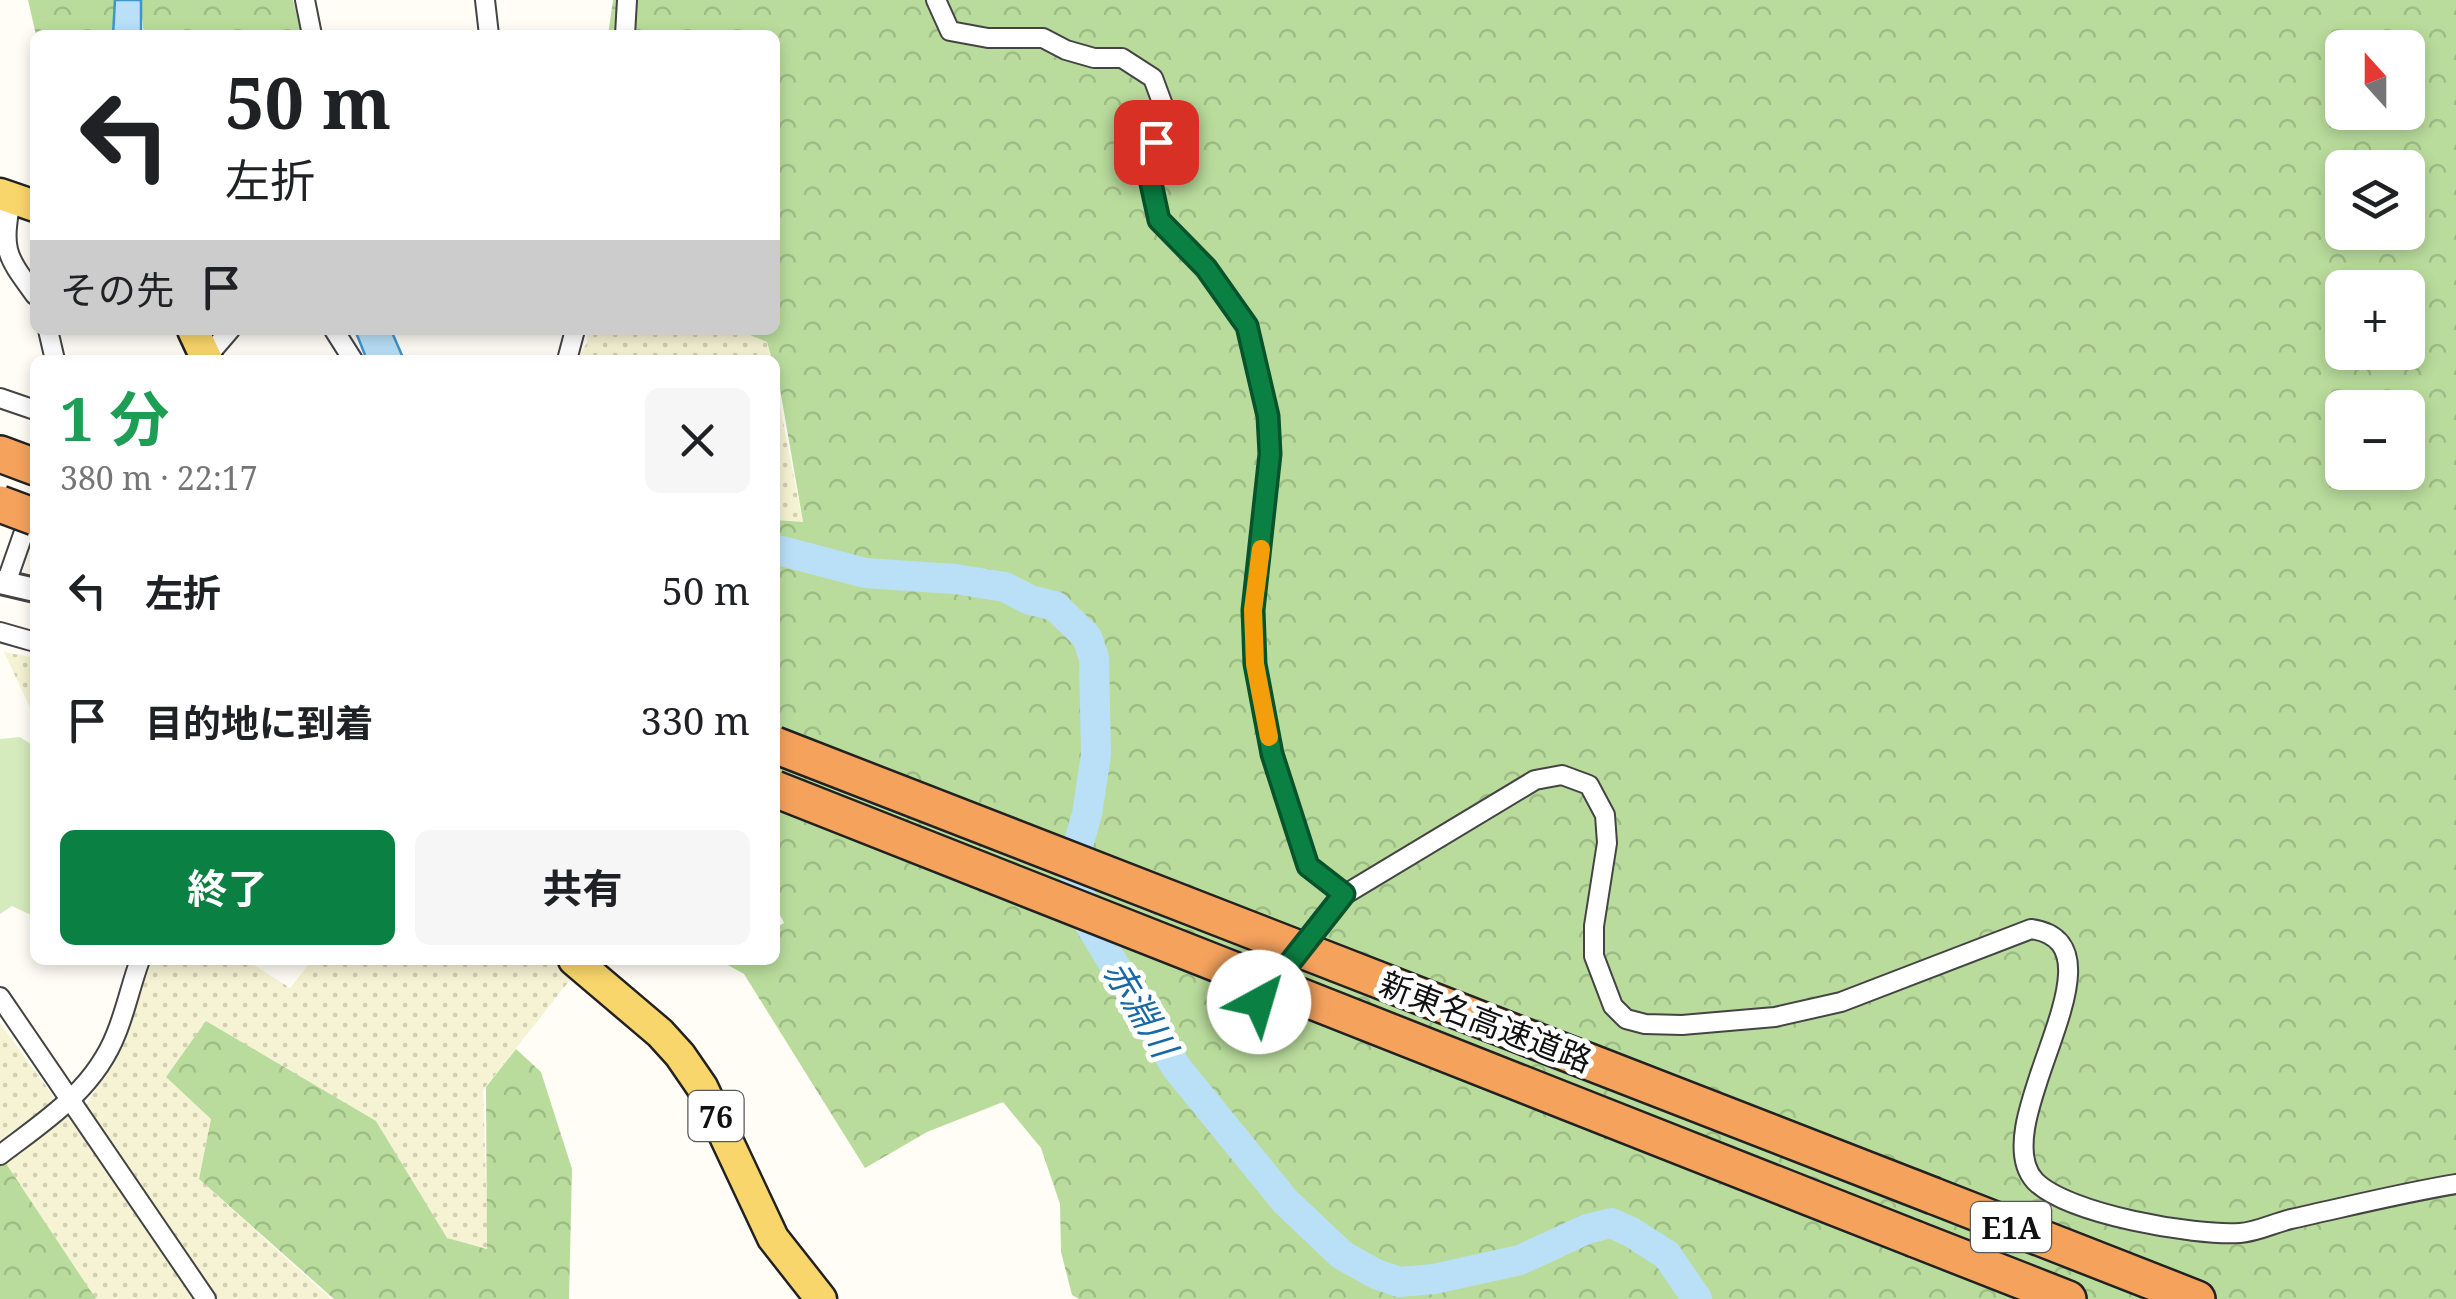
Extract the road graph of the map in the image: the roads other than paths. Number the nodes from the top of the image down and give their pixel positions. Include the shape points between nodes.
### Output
1 (305, 0) edge
2 (484, 0) edge
3 (627, 0) edge
4 (936, 0) edge
5 (311, 30) edge
6 (488, 30) edge
7 (626, 30) edge
8 (15, 200) edge
9 (30, 289) edge
10 (226, 335) edge
11 (210, 355) edge
12 (0, 398) edge
13 (30, 408) edge
14 (0, 454) edge
15 (30, 465) edge
16 (0, 504) edge
17 (30, 513) edge
18 (30, 515) edge
19 (3, 582) edge
20 (30, 589) edge
21 (0, 632) edge
22 (30, 641) edge
23 (780, 747) edge
24 (780, 791) edge
25 (1344, 894) junction
26 (138, 965) edge
27 (580, 965) edge
28 (0, 997) edge
29 (1238, 1029) dead end
30 (70, 1102) junction
31 (0, 1155) edge
32 (2456, 1184) edge
33 (206, 1299) edge
34 (821, 1299) edge
35 (2068, 1299) edge
36 (2197, 1299) edge

1 - 5 street
2 - 6 street
3 - 7 street
4 - 25 street via 950,31 1043,38 1094,58 1122,58 1153,78 1162,105 1150,179 1159,220 1206,268 1247,326 1268,416 1253,610 1255,664 1272,754 1308,866
8 - 9 street via 4,236 8,258
10 - 11 street
12 - 13 street
14 - 15 highway
16 - 18 highway, bridge
17 - 19 street
19 - 20 street
21 - 22 street
23 - 36 highway, 新東名高速道路 / E1A, bridge
24 - 35 highway, 新東名高速道路 / E1A, bridge
25 - 29 street
25 - 32 street via 1536,780 1562,776 1589,785 1606,816 1594,956 1613,1006 1626,1019 1682,1025 1775,1018 1841,1002 2031,929 2047,932 2060,942 2070,968 2022,1147 2033,1178 2054,1195 2124,1217 2244,1234
26 - 30 street via 116,1034 95,1074
27 - 34 main road, 76 via 660,1033 691,1071 773,1238
28 - 30 street
30 - 31 street
30 - 33 street

